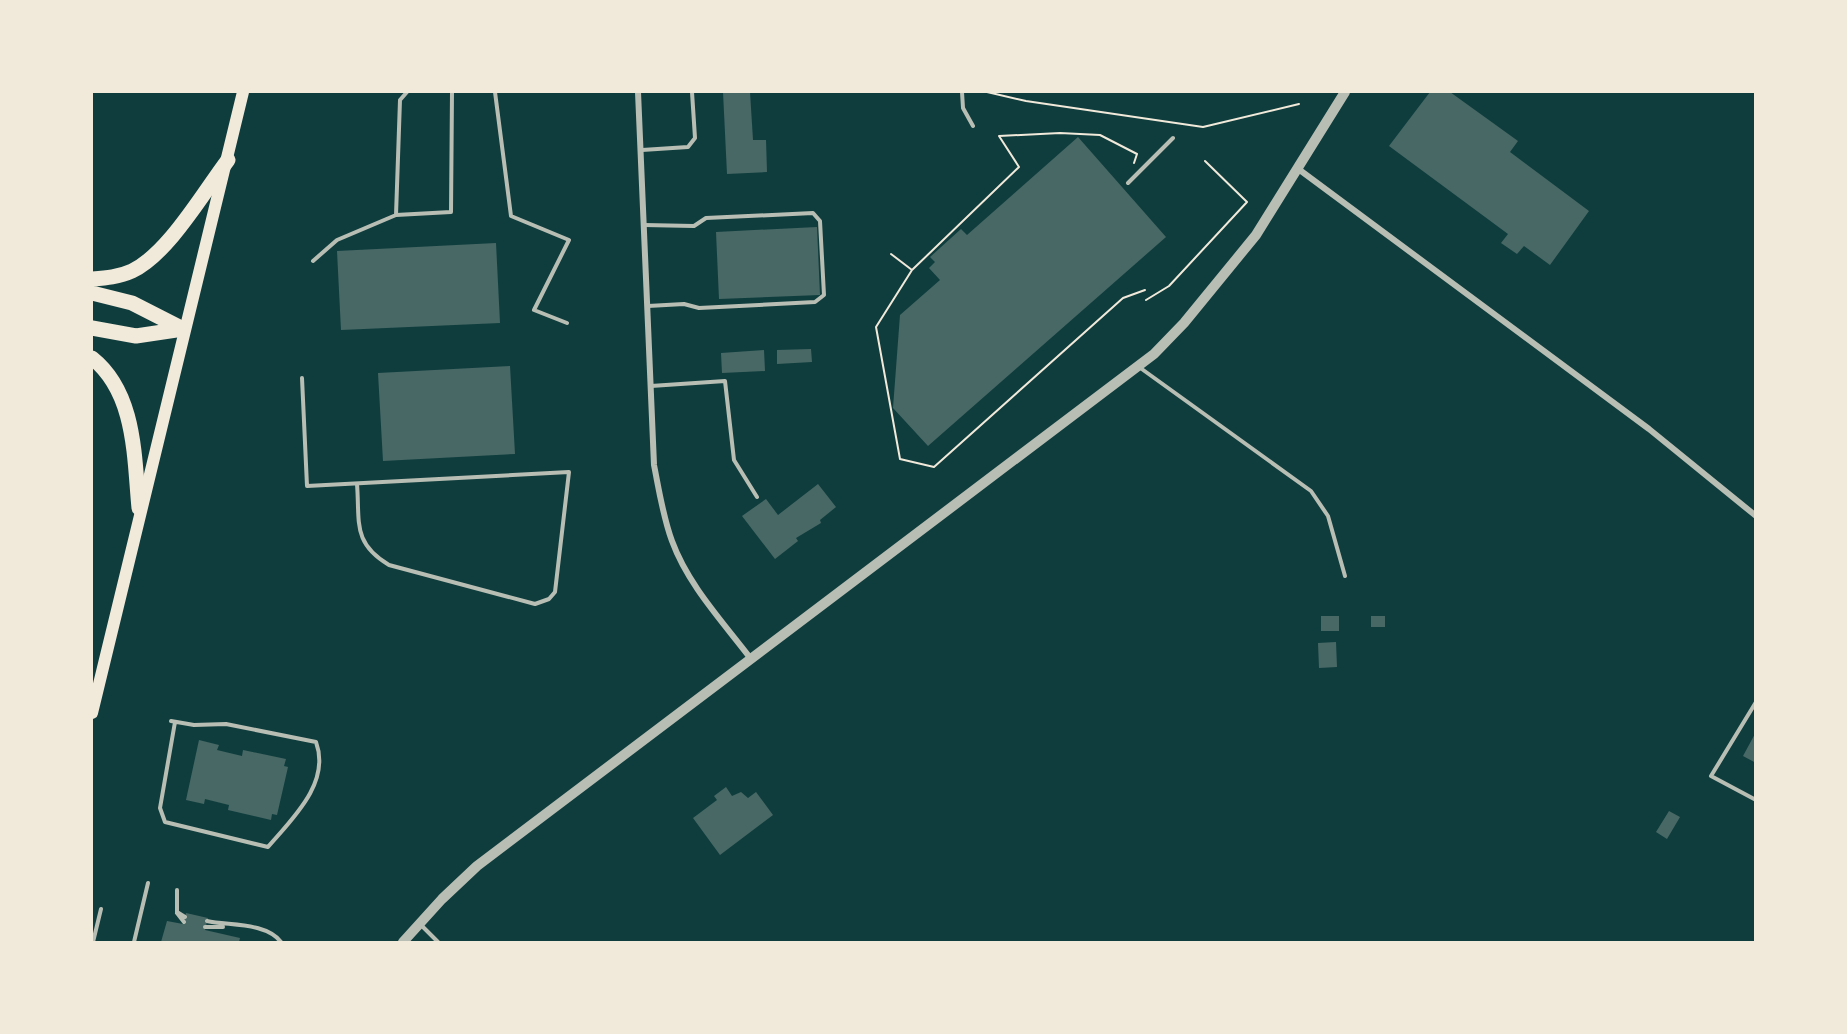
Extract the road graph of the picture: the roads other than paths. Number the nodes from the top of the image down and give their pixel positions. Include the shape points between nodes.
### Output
1 (243, 92) edge
2 (407, 92) edge
3 (452, 92) edge
4 (495, 92) edge
5 (638, 92) edge
6 (692, 92) edge
7 (962, 92) edge
8 (1345, 92) edge
9 (972, 126) dead end
10 (1173, 138) dead end
11 (642, 150) junction
12 (228, 160) junction
13 (1297, 168) junction
14 (1128, 183) road end
15 (396, 215) junction
16 (644, 225) junction
17 (313, 261) dead end
18 (92, 279) edge
19 (92, 293) edge
20 (648, 306) junction
21 (567, 322) dead end
22 (92, 328) edge
23 (183, 330) junction
24 (92, 358) edge
25 (1138, 367) junction
26 (302, 378) dead end
27 (651, 386) junction
28 (357, 484) junction
29 (757, 497) dead end
30 (139, 508) junction
31 (1755, 516) edge
32 (1345, 576) dead end
33 (752, 659) junction
34 (1755, 702) edge
35 (92, 712) edge
36 (173, 721) joint
37 (1755, 800) edge
38 (148, 883) dead end
39 (177, 890) dead end
40 (101, 909) dead end
41 (177, 912) junction
42 (185, 916) dead end
43 (207, 921) dead end
44 (184, 922) dead end
45 (419, 923) junction
46 (227, 926) junction
47 (205, 927) dead end
48 (93, 942) edge
49 (134, 942) edge
50 (281, 942) edge
51 (403, 942) edge
52 (438, 942) edge

1 - 12 main road
2 - 15 lane via 400,100
3 - 15 lane via 451,212
4 - 21 lane via 511,216 569,240 534,310
5 - 11 street
6 - 11 lane via 695,138 688,147
7 - 9 lane via 963,108
8 - 13 street
10 - 14 lane
11 - 16 street
12 - 18 highway via 153,258 132,271
12 - 23 main road
13 - 25 street via 1256,235 1184,323
13 - 31 street via 1649,429
15 - 17 lane via 337,240
16 - 20 street
16 - 20 lane via 694,226 706,218 813,213 820,221 824,295 815,302 699,308 684,304
19 - 23 highway via 132,303
20 - 27 street
22 - 23 highway via 136,336
23 - 30 main road
24 - 30 highway via 112,380 124,405 132,434
25 - 32 lane via 1311,491 1328,516
25 - 33 street
26 - 28 lane via 307,486
27 - 29 lane via 725,381 734,460
27 - 33 street via 654,465 672,541 708,603
28 - 28 lane via 363,543 371,555 388,565 535,604 549,600 555,592 569,472
30 - 35 main road
33 - 45 street via 477,866
34 - 37 lane via 1711,776
36 - 36 lane via 160,807 165,822 268,847 301,808 318,775 321,755 316,742 226,724
38 - 49 lane
39 - 41 lane
40 - 48 lane
41 - 42 lane
41 - 44 lane
43 - 46 lane
45 - 51 street
45 - 52 lane
46 - 47 lane
46 - 50 lane via 253,927

